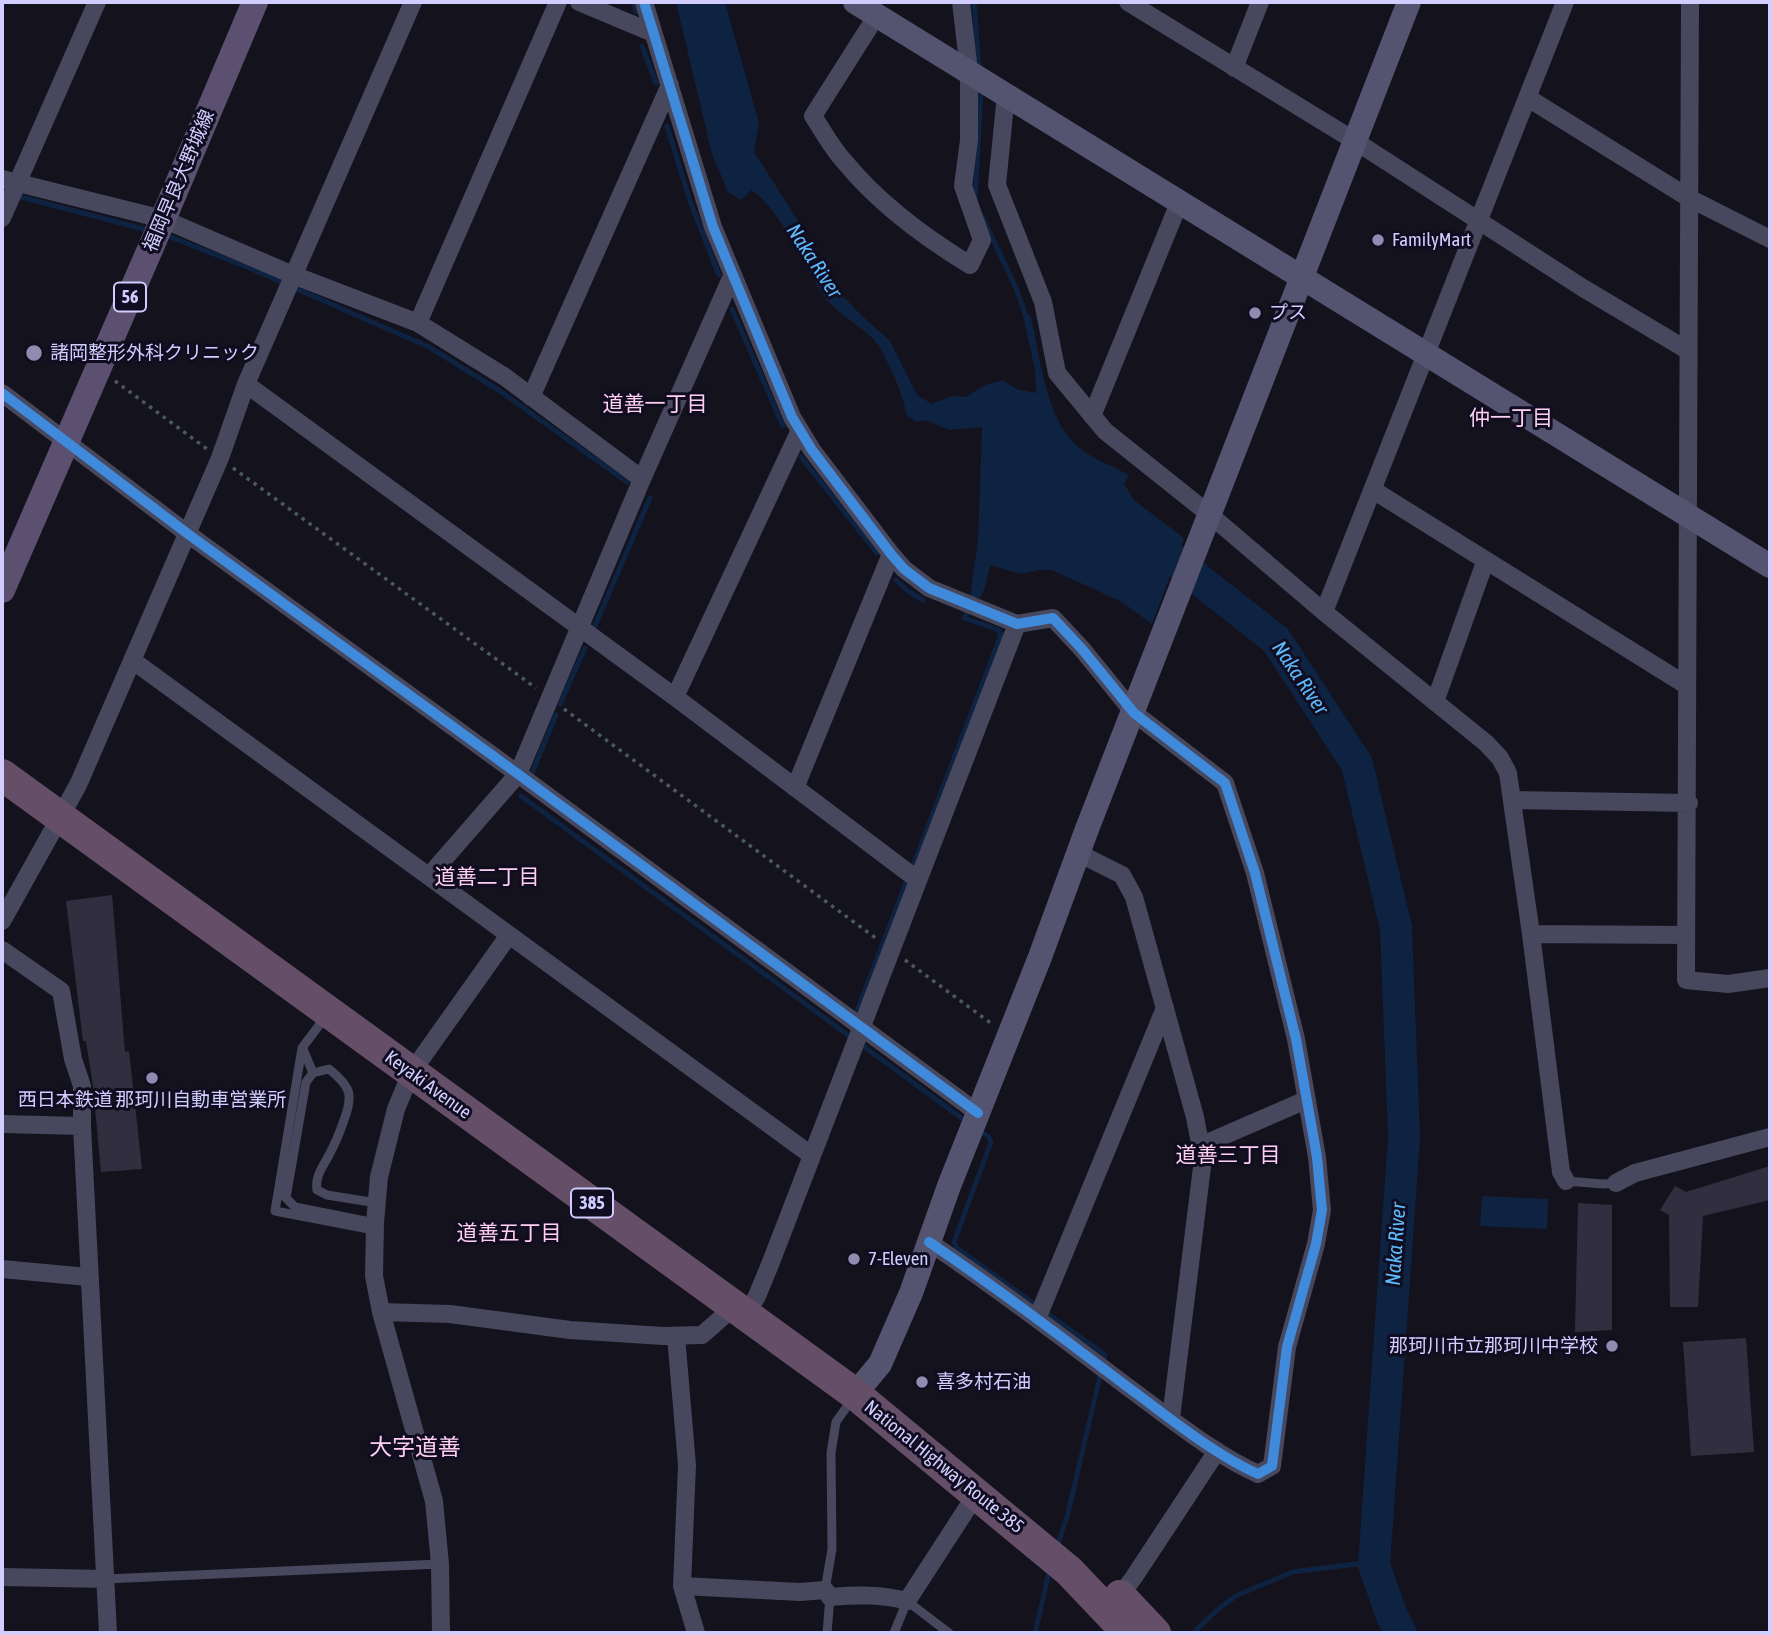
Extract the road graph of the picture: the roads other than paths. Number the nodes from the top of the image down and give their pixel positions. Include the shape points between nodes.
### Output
1 (97, 2) edge
2 (255, 2) edge
3 (413, 2) edge
4 (558, 2) edge
5 (579, 2) edge
6 (644, 2) edge
7 (855, 2) edge
8 (961, 2) edge
9 (1128, 2) edge
10 (1260, 2) edge
11 (1409, 2) edge
12 (1565, 2) edge
13 (1690, 2) edge
14 (877, 15) junction
15 (653, 33) junction
16 (1234, 68) junction
17 (984, 80) junction
18 (670, 85) junction
19 (1528, 98) junction
20 (1355, 141) junction
21 (9, 181) edge
22 (1689, 198) junction
23 (1180, 203) junction
24 (3, 210) edge
25 (163, 219) junction
26 (1478, 219) junction
27 (1770, 239) edge
28 (293, 275) junction
29 (732, 276) junction
30 (1301, 277) junction
31 (418, 323) junction
32 (1688, 350) junction
33 (1425, 353) junction
34 (246, 384) junction
35 (2, 393) edge
36 (531, 397) junction
37 (1092, 416) junction
38 (800, 430) junction
39 (67, 442) junction
40 (642, 479) junction
41 (1373, 490) junction
42 (1688, 514) junction
43 (1208, 520) junction
44 (188, 534) junction
45 (891, 554) junction
46 (1485, 562) junction
47 (1770, 566) edge
48 (2, 590) edge
49 (1324, 611) junction
50 (1017, 624) junction
51 (579, 628) junction
52 (132, 660) junction
53 (1686, 685) junction
54 (675, 697) junction
55 (1435, 702) junction
56 (1136, 707) junction
57 (518, 774) junction
58 (2, 775) edge
59 (795, 788) junction
60 (1512, 800) junction
61 (1689, 803) junction
62 (59, 816) junction
63 (1078, 853) junction
64 (429, 876) junction
65 (918, 880) junction
66 (2, 921) edge
67 (1531, 934) junction
68 (509, 935) junction
69 (1686, 935) junction
70 (2, 950) edge
71 (1770, 978) edge
72 (1165, 1008) junction
73 (328, 1012) junction
74 (862, 1027) junction
75 (302, 1048) junction
76 (411, 1073) junction
77 (309, 1077) junction
78 (1306, 1100) junction
79 (293, 1102) junction
80 (978, 1113) junction
81 (2, 1124) edge
82 (82, 1126) junction
83 (1770, 1137) edge
84 (1200, 1146) junction
85 (811, 1155) junction
86 (1566, 1181) joint
87 (1616, 1184) joint
88 (377, 1203) junction
89 (374, 1226) junction
90 (929, 1242) junction
91 (2, 1269) edge
92 (88, 1277) junction
93 (740, 1310) junction
94 (381, 1312) junction
95 (1037, 1319) junction
96 (676, 1336) junction
97 (855, 1394) junction
98 (1171, 1419) junction
99 (1217, 1451) junction
100 (977, 1493) junction
101 (440, 1564) junction
102 (2, 1577) edge
103 (106, 1580) junction
104 (682, 1586) junction
105 (828, 1593) junction
106 (907, 1601) junction
107 (1112, 1601) junction
108 (108, 1633) edge
109 (441, 1633) edge
110 (696, 1633) edge
111 (827, 1633) edge
112 (894, 1633) edge
113 (949, 1633) edge
114 (1128, 1633) edge
115 (1155, 1633) edge

1 - 21 street
2 - 25 main road, 福岡早良大野城線 / 56
3 - 28 street
4 - 31 street
5 - 15 street
6 - 15 street
7 - 14 street
8 - 17 street
9 - 16 street
10 - 16 street
11 - 20 street
12 - 19 street
13 - 22 street
14 - 17 street
14 - 17 street via 813,116 844,161 894,212 970,265 982,240 963,186 969,140 967,95
15 - 18 street
16 - 20 street
17 - 23 street
17 - 37 street via 997,185 1043,302 1057,373
18 - 29 street
18 - 36 street
19 - 22 street
19 - 26 street
20 - 26 street
20 - 30 street
21 - 24 street
21 - 25 street
22 - 27 street
22 - 32 street
23 - 30 street
23 - 37 street
25 - 28 street
25 - 39 main road, 福岡早良大野城線 / 56
26 - 32 street
26 - 33 street
28 - 31 street
28 - 34 street
29 - 38 street
29 - 40 street
30 - 33 street
30 - 43 street
31 - 36 street
32 - 42 street
33 - 41 street
33 - 42 street
34 - 44 street
34 - 51 street
35 - 39 street
36 - 40 street
37 - 43 street
38 - 45 street
38 - 54 street
39 - 44 street
39 - 48 main road, 福岡早良大野城線 / 56
40 - 51 street
41 - 46 street
41 - 49 street
42 - 47 street
42 - 53 street
43 - 49 street
43 - 56 street
44 - 52 street
44 - 57 street
45 - 50 street via 929,588
45 - 59 street
46 - 53 street
46 - 55 street
49 - 55 street
50 - 56 street via 1053,618
50 - 65 street
51 - 54 street
51 - 57 street
52 - 62 street via 78,785
52 - 64 street
53 - 61 street
54 - 59 street
55 - 60 street via 1500,758
56 - 63 street
56 - 78 street via 1225,783 1255,873 1296,1039
57 - 64 street
57 - 74 street
58 - 62 highway, Keyaki Avenue / 385
59 - 65 street
60 - 61 street
60 - 67 street
61 - 69 street
62 - 66 street
62 - 73 highway, Keyaki Avenue / 385
63 - 72 street via 1122,875 1134,897
63 - 80 street
64 - 68 street
65 - 74 street
67 - 69 street
67 - 86 street via 1561,1172
68 - 76 street
68 - 85 street
69 - 71 street via 1686,980 1728,984
70 - 82 street via 61,991 82,1086
72 - 84 street
72 - 95 street
73 - 75 lane
73 - 76 highway, Keyaki Avenue / 385
74 - 80 street
74 - 85 street
75 - 77 lane
75 - 79 lane
76 - 88 street via 396,1109
76 - 93 highway, Keyaki Avenue / 385
77 - 79 lane
77 - 88 lane via 329,1069 341,1079 351,1102 316,1179 317,1191
77 - 89 lane via 286,1198 295,1207
78 - 84 street
78 - 99 street via 1322,1210 1317,1244 1287,1347 1272,1466 1258,1474
79 - 89 lane via 275,1212
80 - 90 street
81 - 82 street
82 - 92 street
83 - 87 street via 1635,1173
84 - 98 street via 1203,1160
85 - 93 street via 757,1296
86 - 87 lane
88 - 89 street
89 - 94 street via 374,1276
90 - 95 street
90 - 97 street via 880,1364
91 - 92 street
92 - 103 street
93 - 96 street via 702,1335
93 - 97 highway, Keyaki Avenue / 385
94 - 96 street via 450,1314 570,1330
94 - 101 street via 434,1501
95 - 98 street
96 - 104 street via 687,1465
97 - 100 highway, National Highway Route 385 / 385
97 - 105 lane via 836,1422 831,1453
97 - 107 highway, National Highway Route 385 / 385 via 985,1479 1040,1524
98 - 99 street
99 - 107 street
100 - 106 street
100 - 107 highway, National Highway Route 385 / 385
101 - 103 lane
101 - 109 street
102 - 103 street
103 - 108 street
104 - 105 street
104 - 110 street
105 - 106 street
105 - 111 lane
106 - 112 lane
106 - 113 lane
107 - 114 highway, National Highway Route 385 / 385
107 - 115 highway, National Highway Route 385 / 385

